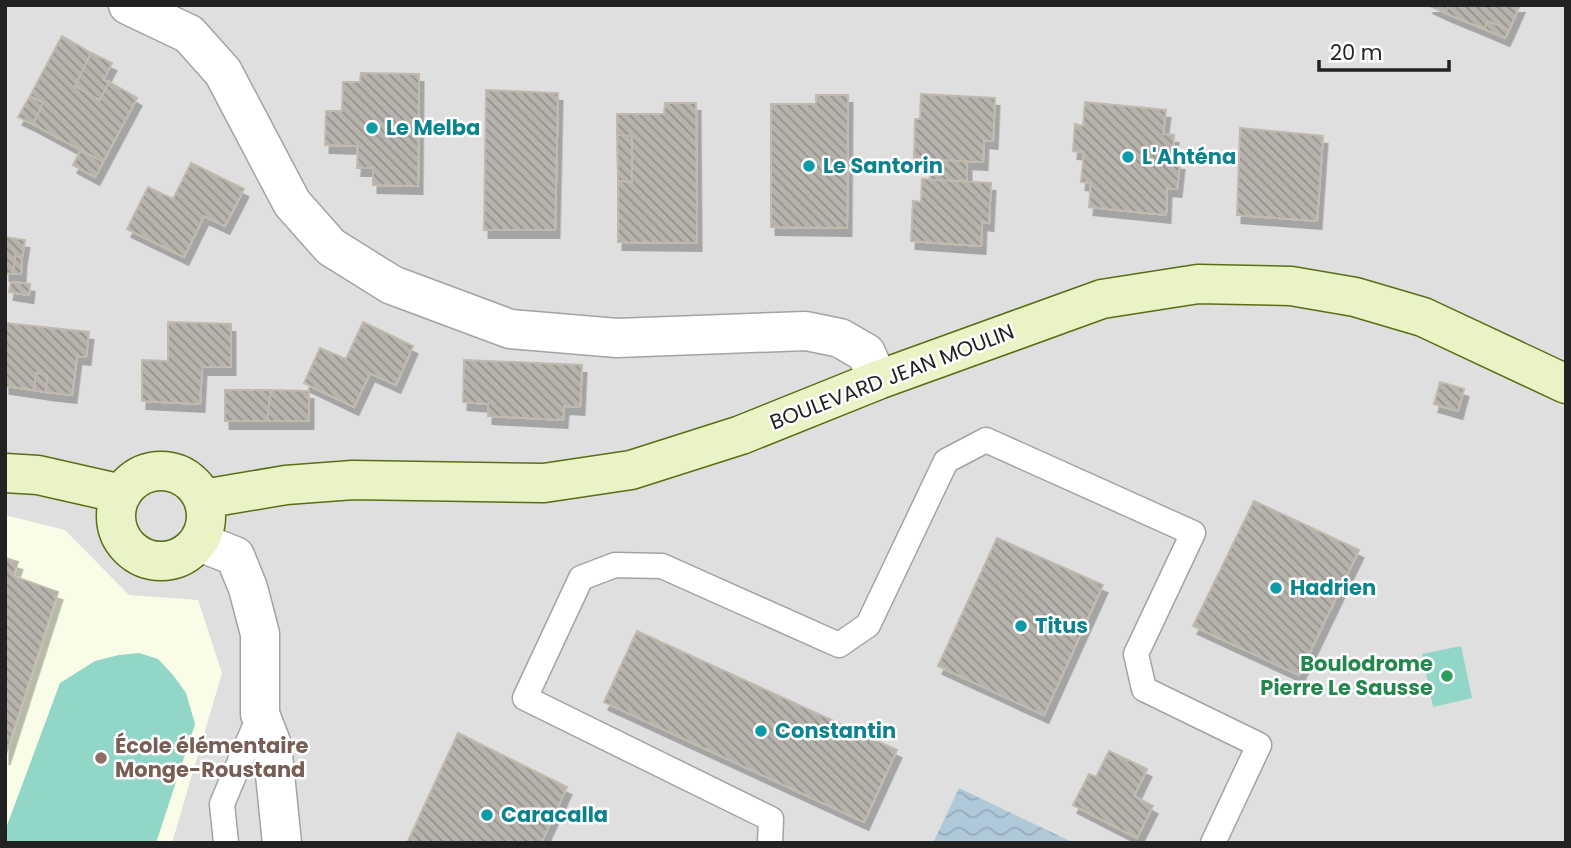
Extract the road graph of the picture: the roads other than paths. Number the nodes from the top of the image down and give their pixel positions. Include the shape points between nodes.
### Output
1 (128, 5) edge
2 (878, 380) junction
3 (1566, 384) edge
4 (5, 473) edge
5 (122, 494) junction
6 (203, 499) junction
7 (199, 542) junction
8 (260, 714) junction
9 (226, 843) edge
10 (282, 843) edge
11 (770, 843) edge
12 (1213, 843) edge

1 - 2 street via 189,34 223,72 292,203 331,247 392,285 510,329 617,338 806,331 840,338 866,353
2 - 3 street, BOULEVARD JEAN MOULIN via 1102,299 1198,284 1291,286 1355,297 1423,317
2 - 6 street, BOULEVARD JEAN MOULIN via 741,435 631,470 544,483 340,481
4 - 5 street via 38,475
5 - 6 street via 139,476 163,471 187,480
5 - 7 street via 116,521 127,546 137,555 150,560 177,559
6 - 7 street via 205,528
7 - 8 street via 235,556 248,588 260,634
8 - 9 lane via 222,804
8 - 10 street via 272,745
11 - 12 lane via 771,819 524,698 581,578 615,565 662,566 839,645 868,625 946,461 986,440 1193,533 1136,654 1144,689 1259,745

